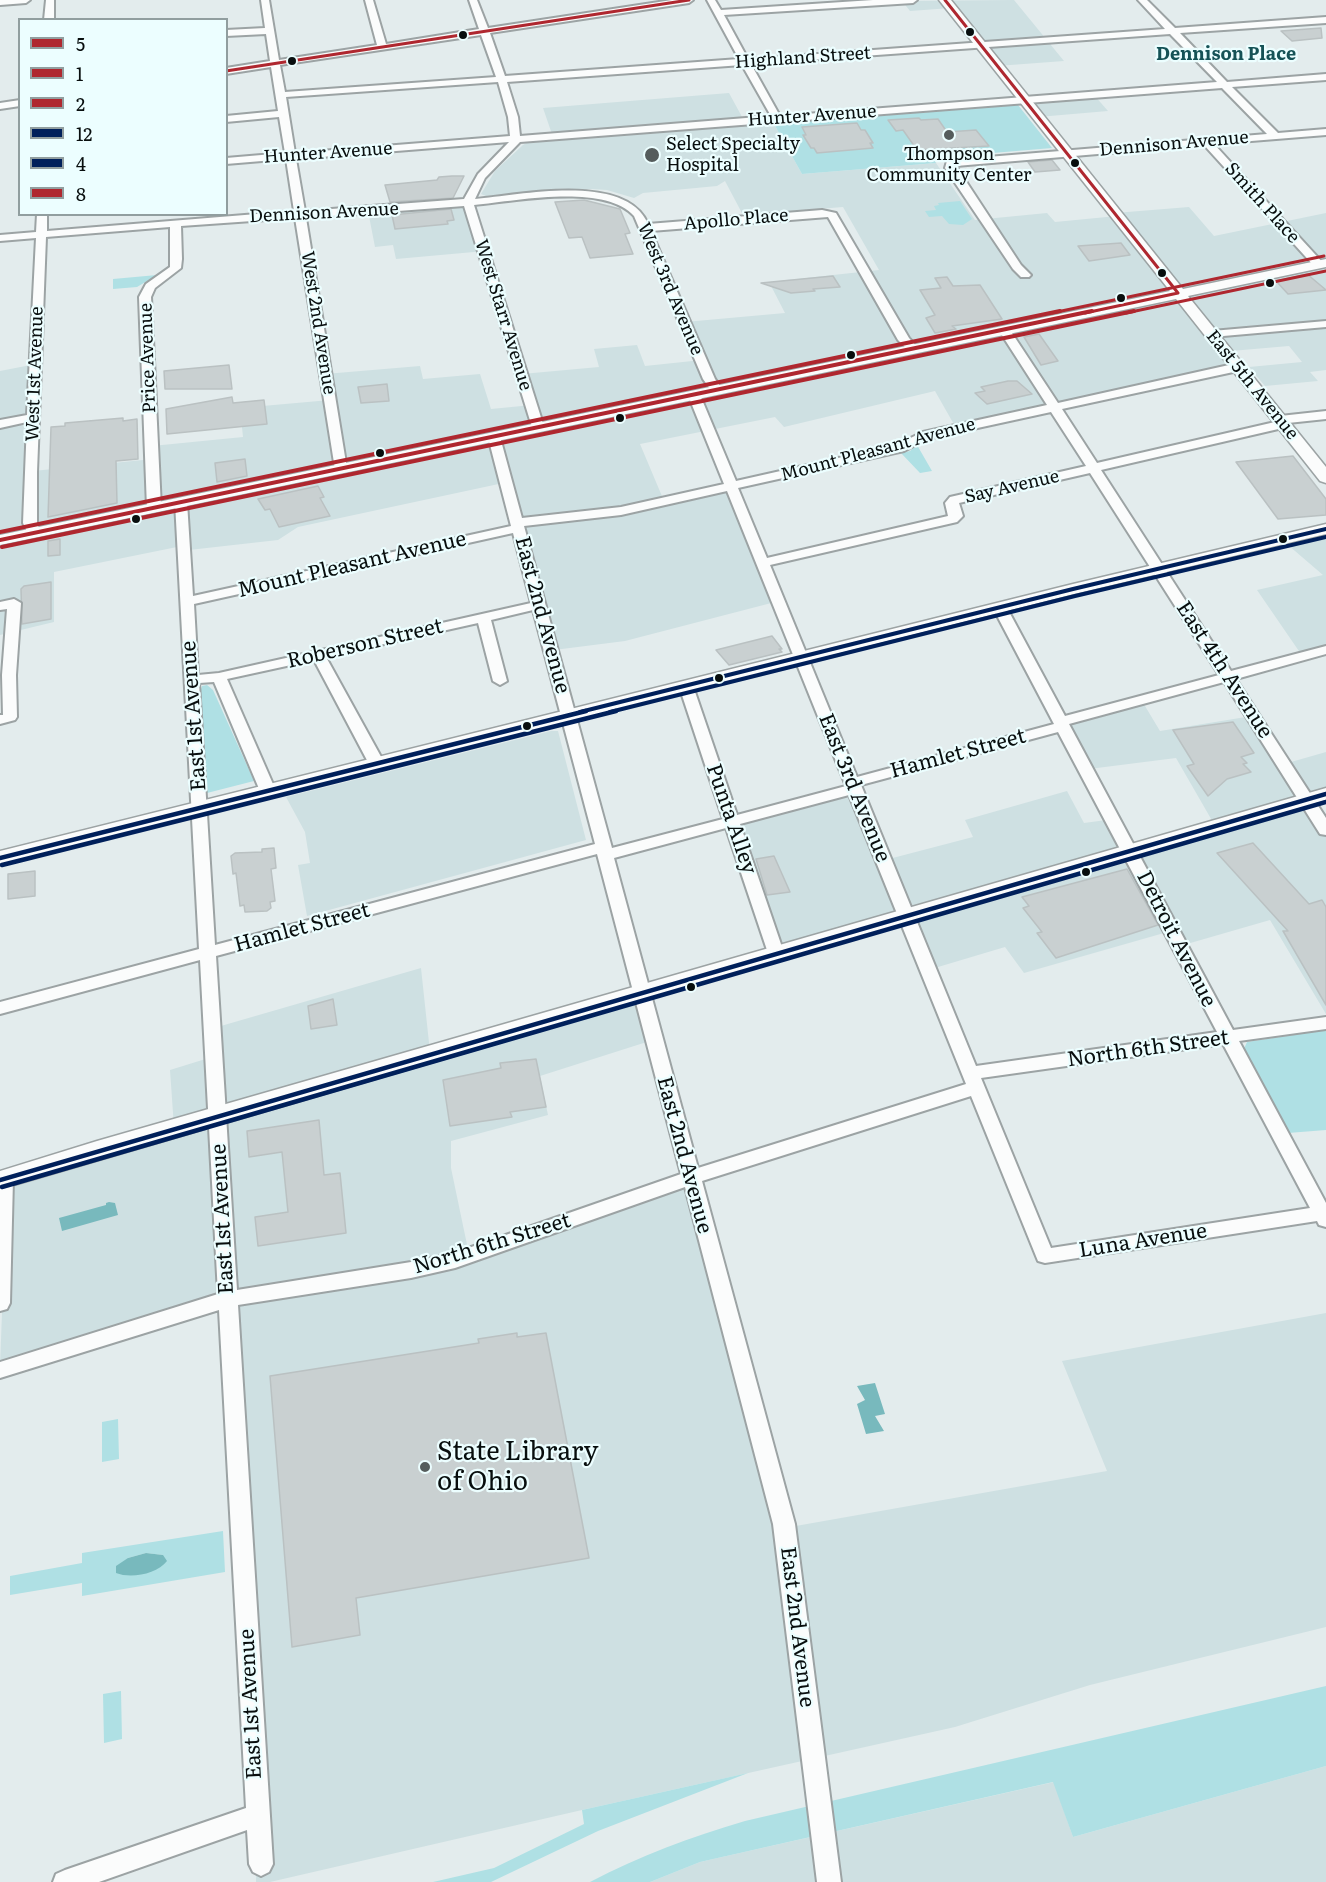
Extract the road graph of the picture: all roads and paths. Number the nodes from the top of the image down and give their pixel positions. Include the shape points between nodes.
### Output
1 (26, 0) edge
2 (50, 0) edge
3 (266, 0) edge
4 (369, 0) edge
5 (473, 0) edge
6 (689, 0) edge
7 (711, 0) edge
8 (913, 0) edge
9 (945, 0) edge
10 (1142, 0) edge
11 (0, 2) edge
12 (718, 13) junction
13 (49, 18) edge
14 (1326, 20) edge
15 (270, 31) junction
16 (484, 32) junction
17 (1173, 32) junction
18 (228, 33) edge
19 (981, 45) junction
20 (382, 47) junction
21 (746, 62) junction
22 (276, 64) junction
23 (228, 71) edge
24 (1326, 77) edge
25 (501, 80) junction
26 (1225, 85) junction
27 (280, 95) junction
28 (1025, 100) junction
29 (18, 103) edge
30 (0, 106) edge
31 (283, 114) junction
32 (228, 119) edge
33 (777, 119) junction
34 (1326, 132) edge
35 (1275, 136) junction
36 (517, 139) junction
37 (1206, 141) junction
38 (1066, 152) junction
39 (290, 156) junction
40 (228, 161) edge
41 (612, 198) joint
42 (468, 203) junction
43 (300, 214) junction
44 (42, 216) edge
45 (174, 224) junction
46 (644, 228) junction
47 (40, 235) junction
48 (0, 238) edge
49 (1322, 263) edge
50 (1025, 275) dead end
51 (1179, 293) junction
52 (1326, 324) edge
53 (1004, 329) junction
54 (1212, 334) junction
55 (912, 348) junction
56 (1238, 367) junction
57 (717, 390) junction
58 (694, 394) junction
59 (1055, 407) junction
60 (1326, 415) edge
61 (33, 417) junction
62 (1282, 422) junction
63 (0, 424) edge
64 (538, 427) junction
65 (494, 436) junction
66 (341, 468) junction
67 (1094, 468) junction
68 (1326, 478) edge
69 (732, 487) junction
70 (181, 502) junction
71 (154, 508) junction
72 (518, 525) junction
73 (1326, 529) edge
74 (34, 533) junction
75 (0, 540) edge
76 (762, 563) junction
77 (1158, 568) junction
78 (186, 602) junction
79 (7, 604) edge
80 (539, 605) junction
81 (1000, 608) junction
82 (483, 616) junction
83 (1326, 650) edge
84 (318, 655) junction
85 (801, 657) junction
86 (219, 677) junction
87 (1228, 677) junction
88 (191, 680) junction
89 (500, 681) dead end
90 (686, 686) junction
91 (569, 716) junction
92 (5, 718) edge
93 (1062, 724) junction
94 (376, 764) junction
95 (853, 786) junction
96 (268, 791) junction
97 (1316, 797) edge
98 (199, 808) junction
99 (732, 820) junction
100 (1326, 830) edge
101 (604, 851) junction
102 (1130, 851) junction
103 (0, 858) edge
104 (906, 916) junction
105 (208, 953) junction
106 (776, 953) junction
107 (641, 992) junction
108 (0, 1008) edge
109 (1326, 1023) edge
110 (1226, 1037) junction
111 (973, 1081) junction
112 (217, 1115) junction
113 (690, 1178) junction
114 (2, 1180) edge
115 (1014, 1180) joint
116 (1324, 1216) edge
117 (228, 1299) junction
118 (0, 1303) edge
119 (0, 1370) edge
120 (258, 1815) junction
121 (261, 1864) dead end
122 (65, 1882) edge
123 (829, 1882) edge

1 - 11 street
2 - 13 street
3 - 15 street, West 2nd Avenue
4 - 20 street
5 - 16 street
6 - 16 street
7 - 12 street
8 - 12 street
9 - 19 main road, East 5th Avenue
10 - 17 street
12 - 21 street
14 - 17 street, Highland Street
15 - 18 street
15 - 22 street, West 2nd Avenue
16 - 20 street
16 - 25 street
17 - 19 street, Highland Street
17 - 26 street
19 - 21 street, Highland Street
19 - 28 main road, East 5th Avenue
20 - 22 street
21 - 25 street, Highland Street
21 - 33 street
22 - 23 street
22 - 27 street, West 2nd Avenue
24 - 26 street, Hunter Avenue
25 - 27 street, Highland Street
25 - 36 street
26 - 28 street, Hunter Avenue
26 - 35 street
27 - 31 street, West 2nd Avenue
28 - 33 street, Hunter Avenue
28 - 38 main road, East 5th Avenue
29 - 30 street
31 - 32 street
31 - 39 street, West 2nd Avenue
33 - 36 street, Hunter Avenue
34 - 35 street, Dennison Avenue
35 - 37 street, Dennison Avenue
36 - 39 street, Hunter Avenue
36 - 42 street via 474,183
37 - 38 street, Dennison Avenue
37 - 49 street, Smith Place
38 - 50 street, Dennison Avenue via 951,163 950,168
38 - 51 main road, East 5th Avenue
39 - 40 street, Hunter Avenue
39 - 43 street, West 2nd Avenue
41 - 42 street, Dennison Avenue via 579,194
41 - 46 street, West 3rd Avenue via 635,210
42 - 43 street, Dennison Avenue
42 - 64 street, West Starr Avenue
43 - 45 street, Dennison Avenue
43 - 66 street, West 2nd Avenue
44 - 47 street, West 1st Avenue
45 - 47 street, Dennison Avenue
45 - 71 street, Price Avenue via 175,267 150,286 145,297
46 - 55 street, Apollo Place via 828,213 834,216
46 - 57 street, West 3rd Avenue
47 - 48 street, Dennison Avenue
47 - 61 street, West 1st Avenue
49 - 51 main road
51 - 53 main road
51 - 54 main road, East 5th Avenue
52 - 54 street
53 - 55 main road
53 - 59 street, East 4th Avenue
54 - 56 main road, East 5th Avenue
55 - 57 main road
56 - 59 street, Mount Pleasant Avenue
56 - 62 main road, East 5th Avenue
57 - 58 main road
58 - 64 main road
58 - 69 street, East 3rd Avenue
59 - 67 street, East 4th Avenue
59 - 69 street, Mount Pleasant Avenue via 923,436 900,448
60 - 62 street, Say Avenue
61 - 63 street
61 - 74 street, West 1st Avenue via 30,523
62 - 67 street, Say Avenue
62 - 68 main road, East 5th Avenue
64 - 65 main road
65 - 66 main road
65 - 72 street, East 2nd Avenue
66 - 70 main road
67 - 76 street, Say Avenue via 955,500 951,503 956,516 952,519
67 - 77 street, East 4th Avenue
69 - 72 street, Mount Pleasant Avenue via 621,511
69 - 76 street, East 3rd Avenue
70 - 71 main road
70 - 78 street, East 1st Avenue
71 - 74 main road
72 - 78 street, Mount Pleasant Avenue
72 - 80 street, East 2nd Avenue
73 - 77 main road
74 - 75 main road
76 - 85 street, East 3rd Avenue
77 - 81 main road
77 - 87 street, East 4th Avenue
78 - 88 street, East 1st Avenue
79 - 92 street via 9,675
80 - 82 street, Roberson Street
80 - 91 street, East 2nd Avenue
81 - 85 main road
81 - 93 street, Detroit Avenue
82 - 84 street, Roberson Street
82 - 89 street
83 - 87 street, Hamlet Street
84 - 86 street, Roberson Street
84 - 94 street
85 - 90 main road
85 - 95 street, East 3rd Avenue
86 - 88 street, Roberson Street
86 - 96 street
87 - 93 street, Hamlet Street
87 - 97 street, East 4th Avenue
88 - 98 street, East 1st Avenue
90 - 91 main road
90 - 99 street, Punta Alley
91 - 94 main road
91 - 101 street, East 2nd Avenue
93 - 95 street, Hamlet Street
93 - 102 street, Detroit Avenue
94 - 96 main road
95 - 99 street, Hamlet Street
95 - 104 street, East 3rd Avenue
96 - 98 main road
97 - 100 street, East 4th Avenue
97 - 102 main road
98 - 103 main road
98 - 105 street, East 1st Avenue
99 - 101 street, Hamlet Street
99 - 106 street, Punta Alley
101 - 105 street, Hamlet Street
101 - 107 street, East 2nd Avenue
102 - 104 main road
102 - 110 street, Detroit Avenue
104 - 106 main road
104 - 111 street, East 3rd Avenue
105 - 108 street, Hamlet Street
105 - 112 street, East 1st Avenue
106 - 107 main road
107 - 112 main road
107 - 113 street, East 2nd Avenue
109 - 110 street, North 6th Street
110 - 111 street, North 6th Street
110 - 116 street, Detroit Avenue
111 - 113 street, North 6th Street
111 - 115 street, East 3rd Avenue
112 - 114 main road
112 - 117 street, East 1st Avenue
113 - 117 street, North 6th Street via 455,1260
113 - 123 street, East 2nd Avenue via 784,1524
114 - 118 street
115 - 116 street, Luna Avenue via 1045,1256
117 - 119 street, North 6th Street
117 - 120 street, East 1st Avenue
120 - 121 street, East 1st Avenue
120 - 122 street

